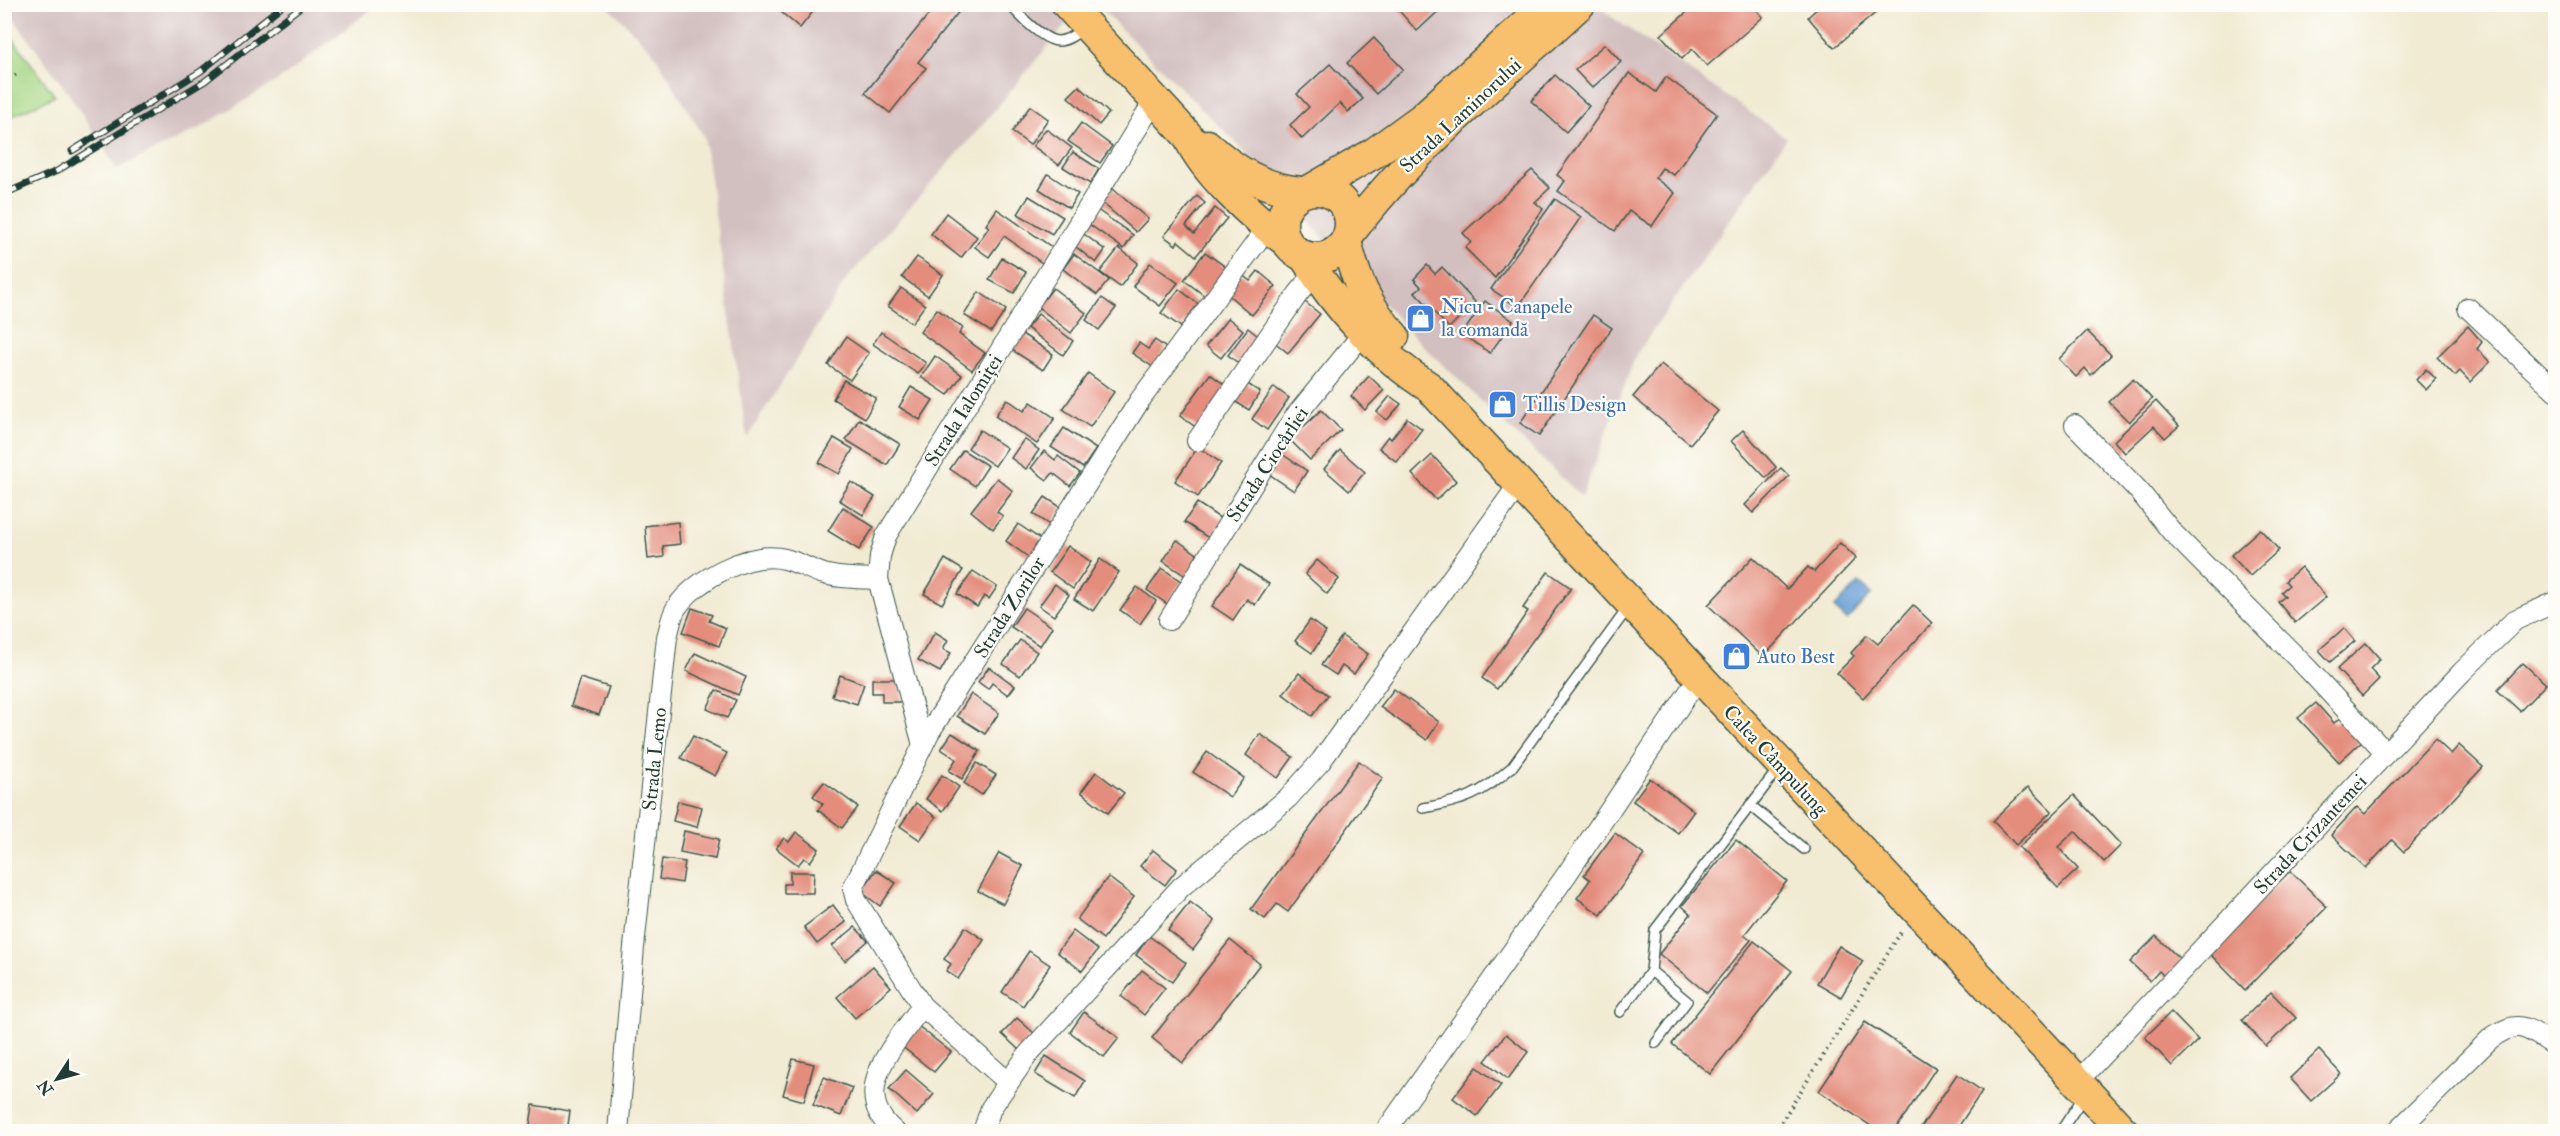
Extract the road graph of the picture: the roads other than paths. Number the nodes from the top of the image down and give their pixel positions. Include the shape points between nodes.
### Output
1 (1009, 4) edge
2 (1067, 4) edge
3 (1548, 4) edge
4 (1580, 4) edge
5 (1086, 27) junction
6 (1154, 101) junction
7 (1188, 136) junction
8 (1307, 191) junction
9 (1347, 237) junction
10 (1293, 249) junction
11 (2468, 308) dead end
12 (1371, 325) junction
13 (2556, 391) edge
14 (2075, 425) dead end
15 (1197, 441) dead end
16 (1519, 484) junction
17 (878, 579) junction
18 (2556, 602) edge
19 (1631, 604) junction
20 (1169, 620) dead end
21 (1699, 677) junction
22 (922, 745) junction
23 (2386, 753) junction
24 (1781, 765) junction
25 (1750, 805) junction
26 (1423, 808) dead end
27 (1804, 849) dead end
28 (1651, 971) junction
29 (922, 1006) junction
30 (1620, 1012) dead end
31 (1656, 1043) dead end
32 (2556, 1046) edge
33 (1008, 1082) junction
34 (2082, 1087) junction
35 (618, 1131) edge
36 (895, 1131) edge
37 (982, 1131) edge
38 (1385, 1131) edge
39 (2060, 1131) edge
40 (2124, 1131) edge
41 (2396, 1131) edge

1 - 5 lane via 1047,38 1070,38
2 - 5 main road, Calea Câmpulung
3 - 8 main road, Strada Laminorului via 1404,132
4 - 9 main road, Strada Laminorului via 1393,178
5 - 6 main road, Calea Câmpulung
6 - 7 main road, Calea Câmpulung
6 - 17 street, Strada Ialomiței via 886,536
7 - 8 main road, Calea Câmpulung via 1205,143 1224,161 1265,184 1287,191
7 - 10 main road, Calea Câmpulung via 1195,152
8 - 9 main road, Calea Câmpulung via 1324,190 1342,202 1350,223
8 - 10 main road via 1292,199 1282,219 1282,230
9 - 10 main road via 1332,254 1314,258
9 - 12 main road, Calea Câmpulung
10 - 12 main road, Calea Câmpulung
10 - 15 street via 1298,294
10 - 22 street, Strada Zorilor via 1140,400
11 - 13 street
12 - 16 main road, Calea Câmpulung via 1403,371 1429,387
12 - 20 street, Strada Ciocârliei via 1293,419
14 - 23 street via 2139,491 2172,532
16 - 19 main road, Calea Câmpulung
16 - 33 street via 1321,761 1288,798 1181,887 1029,1053
17 - 22 street, Strada Ialomiței
17 - 35 street, Strada Lemo via 825,574 783,558 758,559 713,575 692,589 675,609 666,649
18 - 23 street, Strada Crizantemei via 2515,620
19 - 21 main road, Calea Câmpulung
19 - 26 lane via 1512,767 1489,787 1468,798
21 - 24 main road, Calea Câmpulung
21 - 38 street via 1567,874
22 - 29 street, Strada Zorilor via 853,888 856,900
23 - 34 street, Strada Crizantemei
24 - 25 lane
24 - 34 main road, Calea Câmpulung
25 - 27 lane
25 - 28 lane via 1655,930
28 - 30 lane
28 - 31 lane via 1687,1001
29 - 33 street, Strada Zorilor
29 - 36 street via 878,1070 872,1094 884,1122
32 - 41 street via 2522,1028 2505,1028
33 - 37 street
34 - 39 lane
34 - 40 main road, Calea Câmpulung

